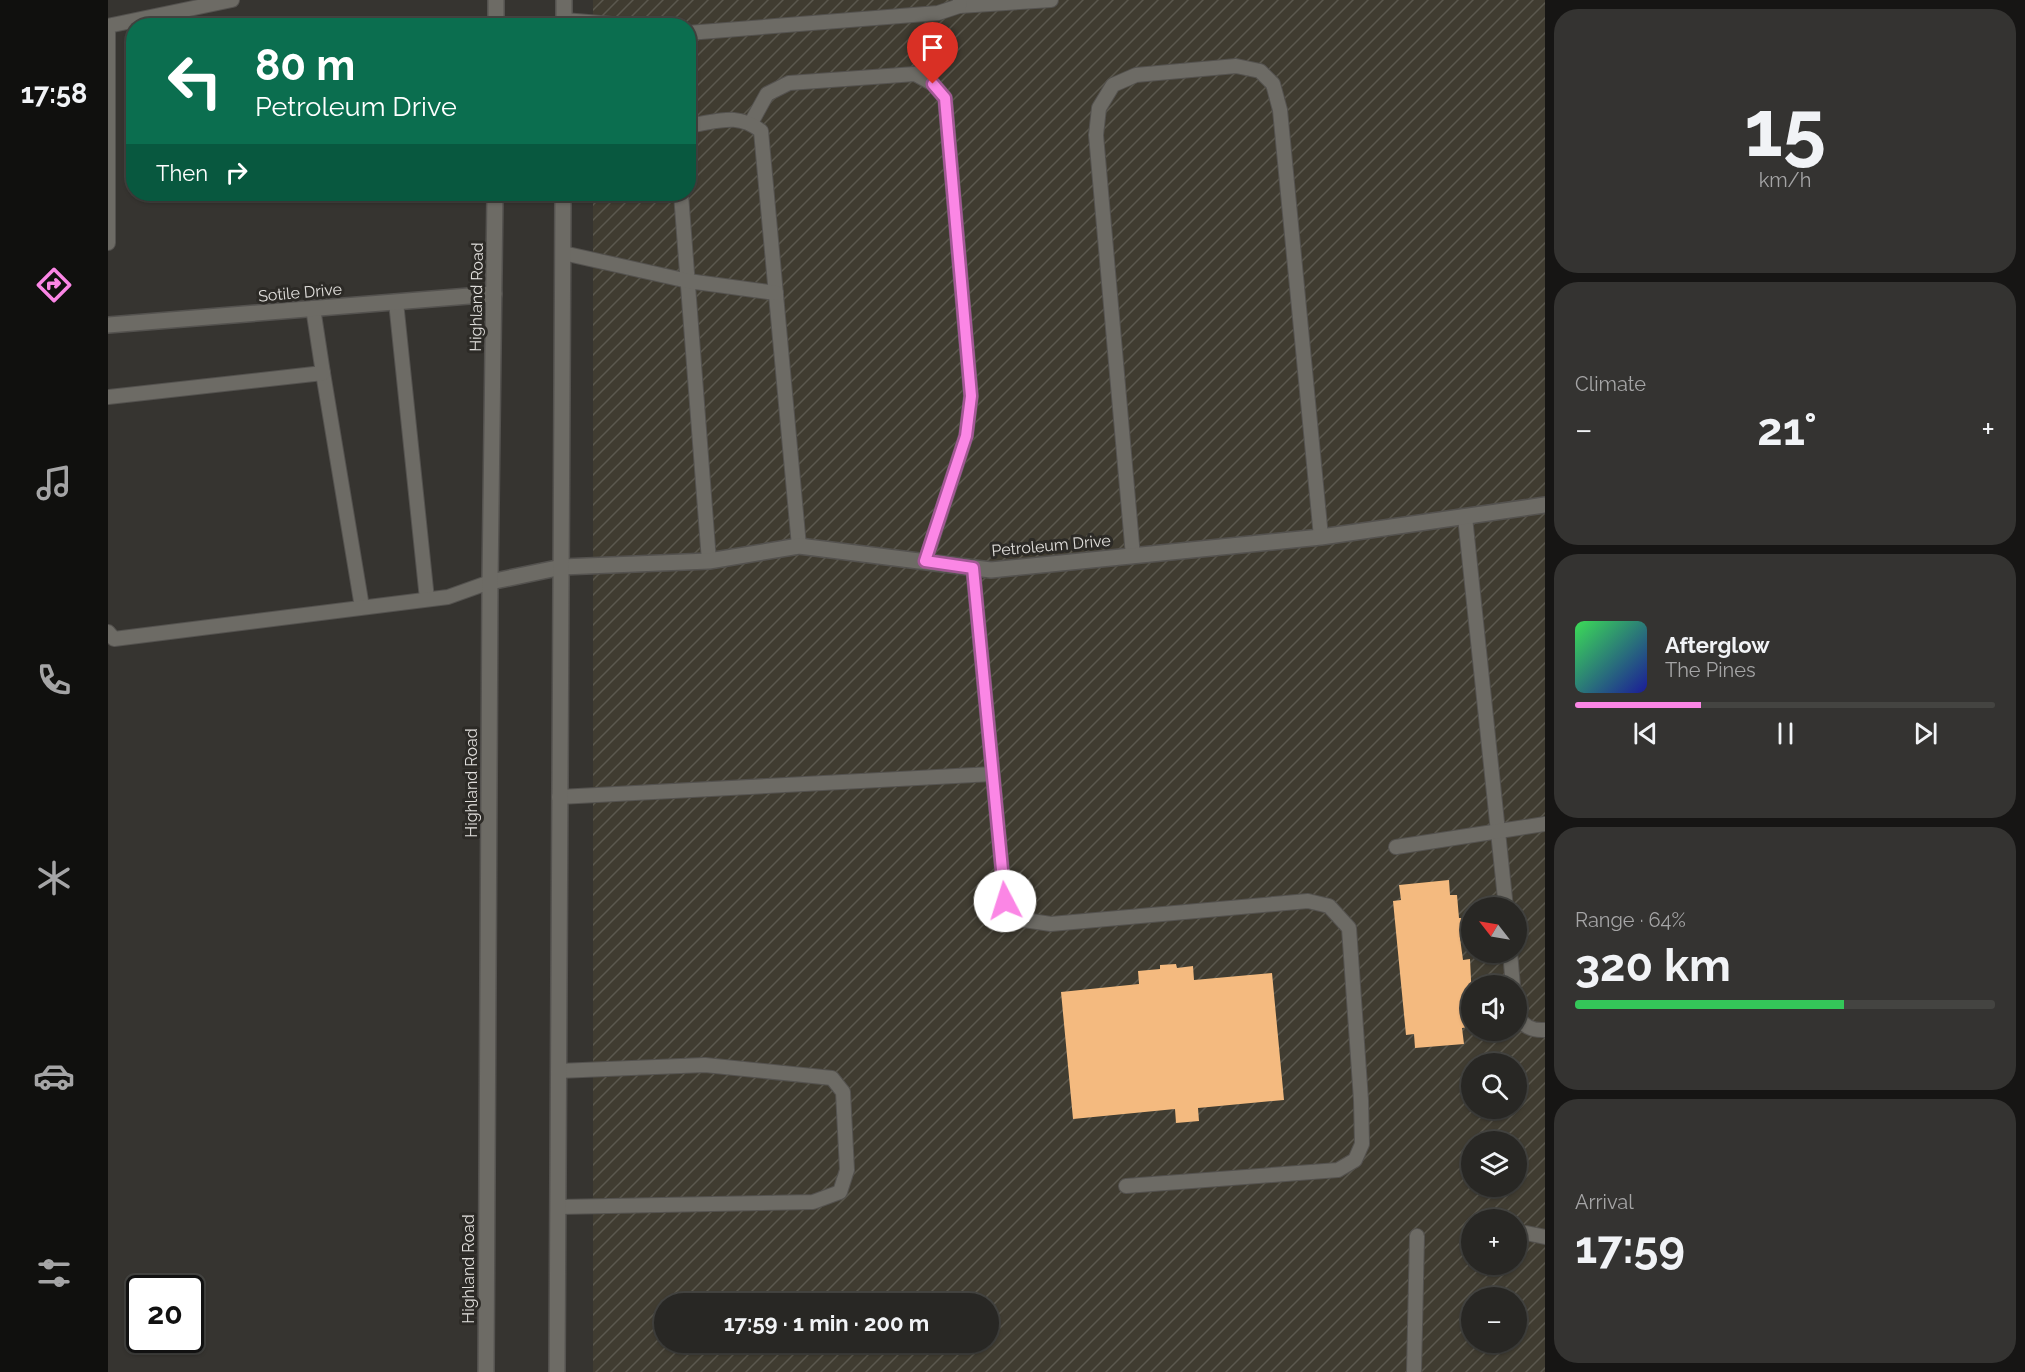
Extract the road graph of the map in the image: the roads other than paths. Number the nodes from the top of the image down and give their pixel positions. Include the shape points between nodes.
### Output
1 (232, 0) edge
2 (496, 0) edge
3 (564, 0) edge
4 (1051, 0) edge
5 (959, 3) edge
6 (146, 18) edge
7 (496, 18) edge
8 (564, 18) edge
9 (126, 22) edge
10 (696, 32) edge
11 (751, 123) junction
12 (696, 125) edge
13 (495, 201) edge
14 (563, 201) edge
15 (682, 201) edge
16 (108, 243) edge
17 (563, 254) junction
18 (688, 281) junction
19 (776, 293) junction
20 (494, 294) junction
21 (396, 302) junction
22 (314, 308) junction
23 (108, 325) edge
24 (323, 373) junction
25 (108, 397) edge
26 (1545, 505) edge
27 (1465, 517) junction
28 (1321, 537) junction
29 (799, 546) junction
30 (1133, 556) junction
31 (709, 561) junction
32 (925, 561) junction
33 (562, 567) junction
34 (973, 568) junction
35 (490, 582) junction
36 (427, 599) junction
37 (362, 608) junction
38 (108, 632) edge
39 (993, 774) junction
40 (559, 797) junction
41 (1545, 824) edge
42 (1499, 831) junction
43 (1396, 848) dead end
44 (1505, 897) edge
45 (1527, 1027) edge
46 (1545, 1030) edge
47 (558, 1071) junction
48 (1126, 1186) dead end
49 (558, 1207) junction
50 (1527, 1233) edge
51 (1417, 1236) dead end
52 (1545, 1237) edge
53 (486, 1372) edge
54 (557, 1372) edge
55 (1413, 1372) edge

1 - 6 lane
2 - 7 main road
3 - 8 main road
4 - 5 lane
5 - 10 lane via 938,13
9 - 16 lane via 108,26
11 - 12 lane via 738,119
11 - 19 lane via 761,130
11 - 32 lane via 767,94 789,83 915,74 933,84 945,98 971,396 966,436
13 - 20 main road, Highland Road
14 - 17 main road
15 - 18 lane
17 - 18 lane
17 - 33 main road
18 - 19 lane
18 - 31 lane
19 - 29 lane
20 - 21 main road, Sotile Drive
20 - 35 main road, Highland Road
21 - 22 main road, Sotile Drive
21 - 36 lane
22 - 23 main road, Sotile Drive
22 - 24 lane
24 - 25 lane
24 - 37 lane
26 - 27 main road, Petroleum Drive
27 - 28 main road, Petroleum Drive
27 - 42 lane
28 - 30 main road, Petroleum Drive
28 - 30 lane via 1280,110 1273,84 1260,71 1236,66 1136,75 1113,85 1099,108 1096,135
29 - 31 main road, Petroleum Drive
29 - 32 main road, Petroleum Drive
30 - 34 main road, Petroleum Drive via 991,570
31 - 33 main road, Petroleum Drive
32 - 34 main road, Petroleum Drive
33 - 35 main road, Petroleum Drive
33 - 40 main road
34 - 39 lane
35 - 36 lane via 448,597
35 - 53 main road, Highland Road
36 - 37 lane
37 - 38 lane via 114,639
39 - 40 lane
39 - 48 lane via 1005,901 1024,920 1051,924 1308,901 1329,906 1349,928 1361,1100 1362,1144 1355,1160 1338,1170
40 - 47 main road
41 - 42 lane
42 - 43 lane
42 - 44 lane
45 - 46 lane
47 - 49 main road
47 - 49 lane via 705,1065 832,1078 843,1092 847,1170 840,1192 813,1202
49 - 54 main road
50 - 52 lane
51 - 55 lane

